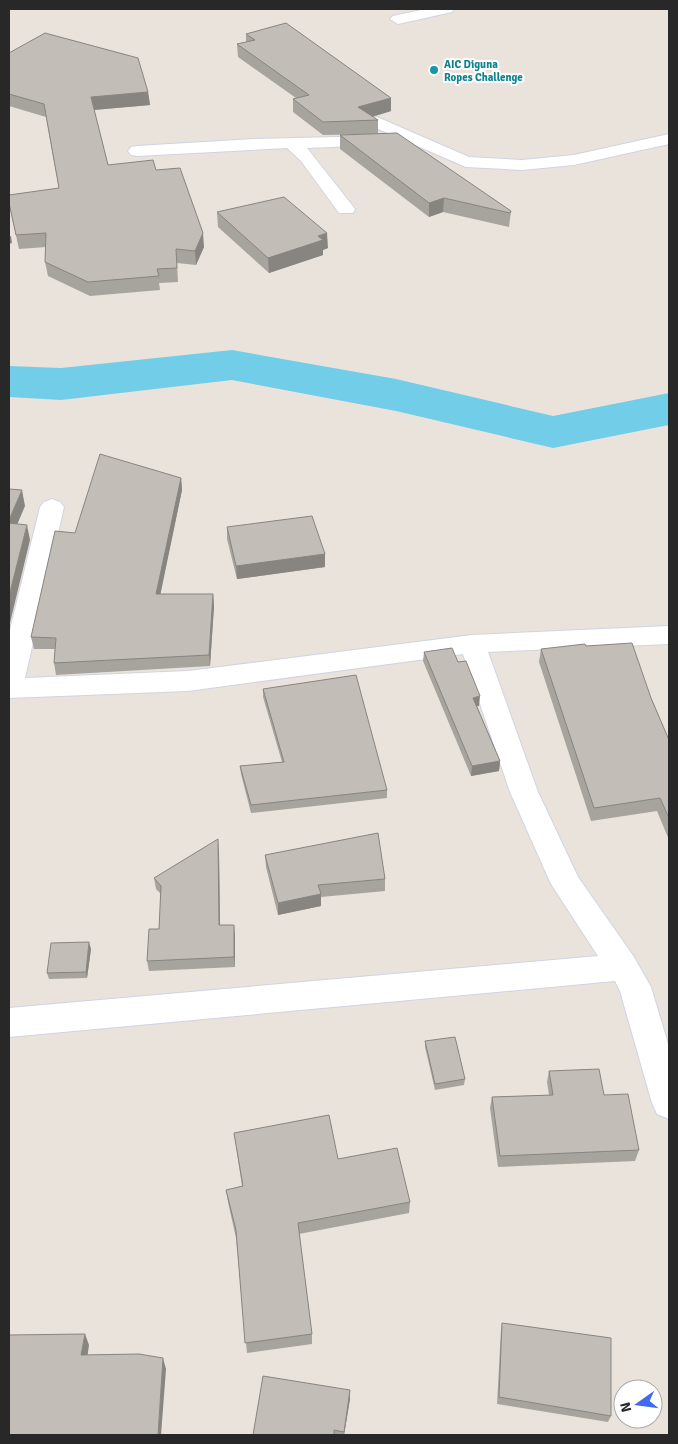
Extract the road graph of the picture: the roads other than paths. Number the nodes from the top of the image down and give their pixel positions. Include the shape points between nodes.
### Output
1 (447, 9) edge
2 (398, 19) dead end
3 (377, 122) edge
4 (669, 139) edge
5 (419, 140) junction
6 (291, 143) junction
7 (138, 152) dead end
8 (346, 209) dead end
9 (52, 507) dead end
10 (669, 635) edge
11 (472, 644) junction
12 (9, 688) edge
13 (623, 967) junction
14 (9, 1023) edge
15 (669, 1103) edge

1 - 2 street
3 - 5 street
4 - 5 street via 574,160 522,165 466,162
5 - 6 street
6 - 7 street
6 - 8 street via 307,157
9 - 12 street
10 - 11 street
11 - 12 street via 188,681
11 - 13 street via 524,792 566,884
13 - 14 street
13 - 15 street via 635,987

